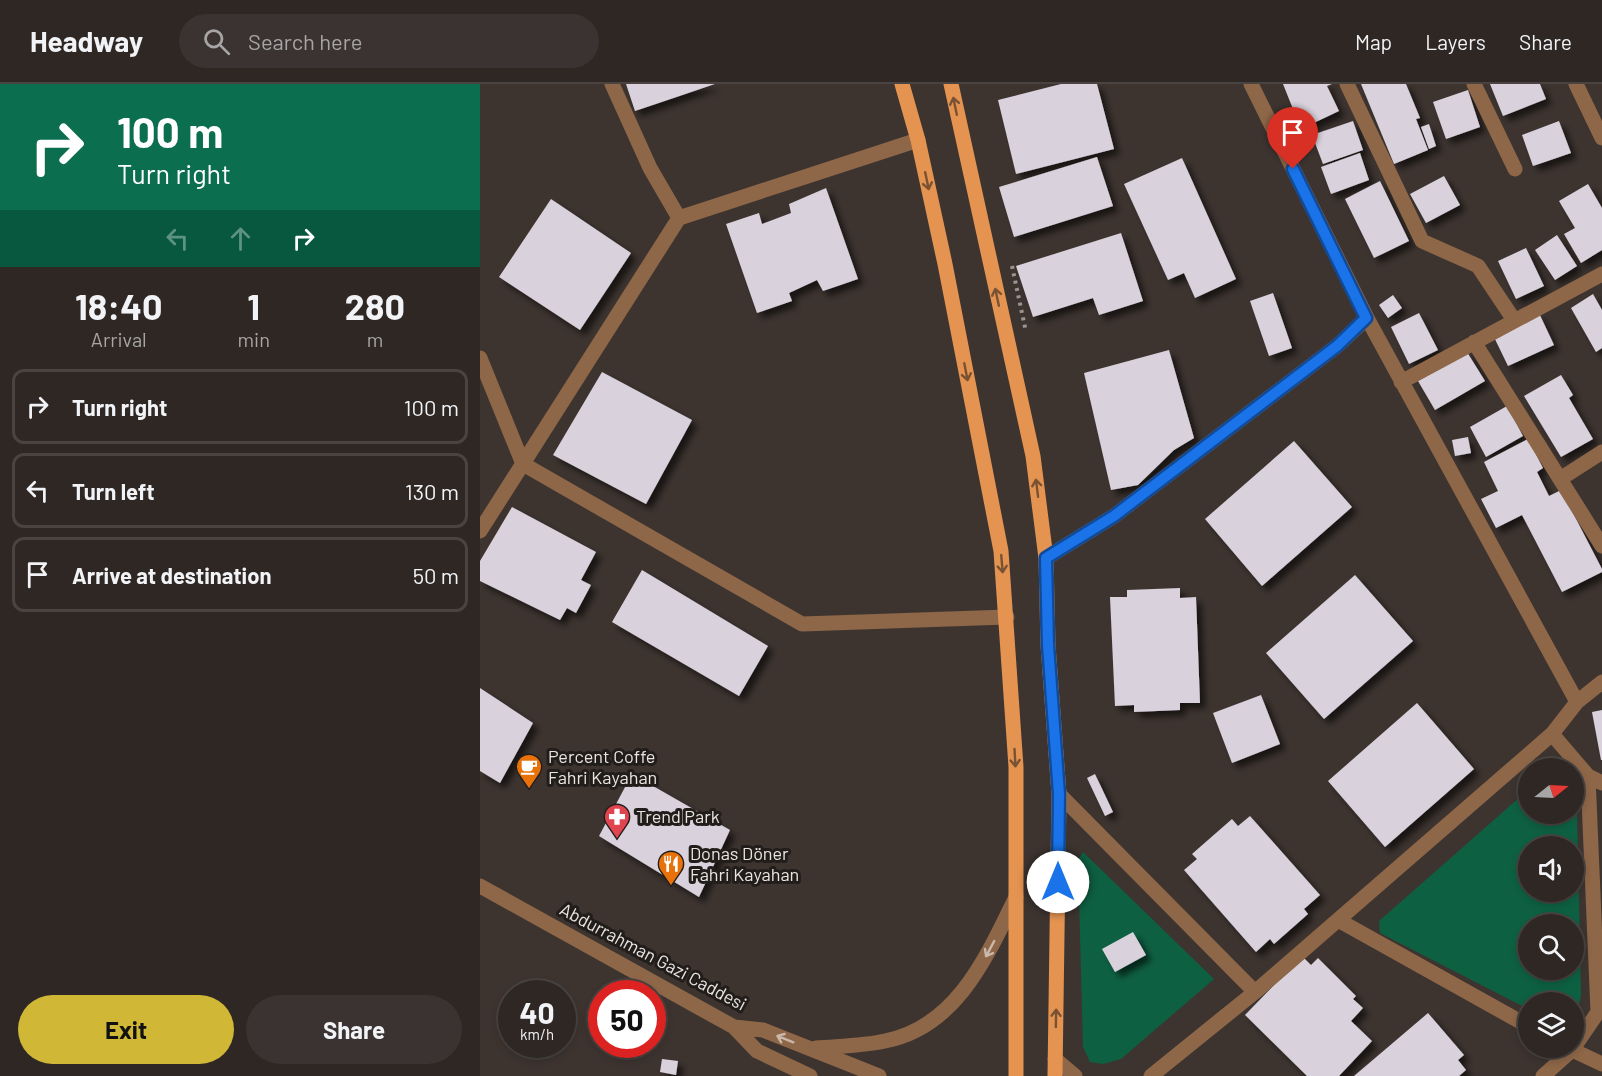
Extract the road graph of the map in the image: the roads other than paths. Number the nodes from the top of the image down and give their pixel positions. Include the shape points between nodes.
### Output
1 (612, 84) edge
2 (902, 84) edge
3 (951, 84) edge
4 (1251, 84) edge
5 (1347, 84) edge
6 (1474, 84) edge
7 (1576, 84) edge
8 (1602, 138) edge
9 (918, 140) junction
10 (1515, 169) dead end
11 (679, 218) junction
12 (1602, 274) edge
13 (1366, 318) junction
14 (1514, 320) junction
15 (1474, 342) junction
16 (480, 358) edge
17 (1401, 382) junction
18 (1602, 452) edge
19 (523, 464) junction
20 (1560, 479) junction
21 (480, 531) edge
22 (1602, 546) edge
23 (1046, 558) junction
24 (1007, 617) junction
25 (1602, 682) edge
26 (1577, 702) junction
27 (1552, 734) junction
28 (1595, 780) edge
29 (1059, 794) junction
30 (480, 886) edge
31 (1016, 897) junction
32 (1338, 920) junction
33 (1255, 992) junction
34 (1518, 1020) edge
35 (734, 1027) junction
36 (1584, 1029) edge
37 (808, 1048) junction
38 (1584, 1055) edge
39 (1560, 1058) edge
40 (1055, 1059) junction
41 (1602, 1064) edge
42 (810, 1076) edge
43 (879, 1076) edge
44 (1016, 1076) edge
45 (1055, 1076) edge
46 (1075, 1076) edge
47 (1151, 1076) edge
48 (1543, 1076) edge

1 - 11 street via 650,168
2 - 9 main road
23 -> 3 main road via 1033,456
4 - 13 street
5 - 14 street via 1422,241 1478,266
6 - 10 street
7 - 8 street
9 - 11 street
9 -> 24 main road via 1001,551
11 - 19 street
12 - 14 street
13 - 17 street
13 - 23 street via 1337,346 1114,516
14 - 15 street
15 - 17 street
15 - 20 street
16 - 19 street
17 - 26 street
18 - 20 street
19 - 21 street
19 - 24 street via 802,624
20 - 22 street
23 - 29 main road
24 -> 31 main road via 1016,767
25 - 26 street
26 - 27 street
27 - 28 street
27 - 32 street
28 - 36 street via 1598,1012
29 - 33 street
40 -> 29 main road
30 - 35 street, Abdurrahman Gazi Caddesi
31 -> 37 street via 984,962 945,1012 887,1041
31 - 44 main road
32 - 33 street
32 - 34 street
33 - 47 street
37 -> 35 street, Abdurrahman Gazi Caddesi via 763,1030
35 - 42 street via 757,1051
37 - 43 street, Abdurrahman Gazi Caddesi
38 - 41 street
39 - 48 street
40 - 45 main road
40 - 46 street

